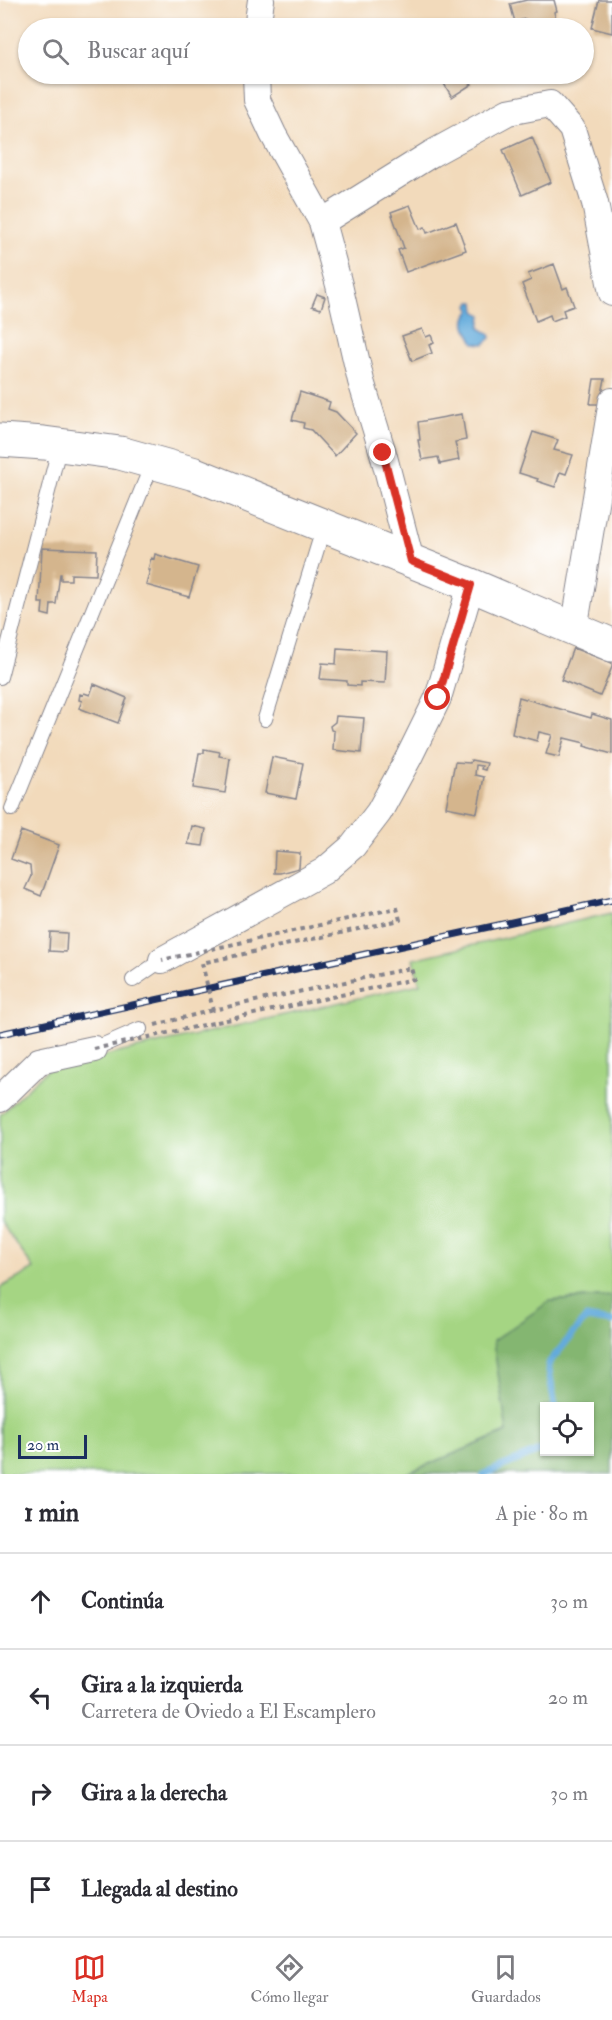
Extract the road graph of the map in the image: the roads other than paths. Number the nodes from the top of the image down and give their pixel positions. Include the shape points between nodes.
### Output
1 (261, 0) edge
2 (258, 18) edge
3 (256, 84) edge
4 (322, 222) junction
5 (612, 292) edge
6 (612, 401) edge
7 (0, 440) edge
8 (60, 445) junction
9 (153, 462) junction
10 (325, 526) junction
11 (411, 561) junction
12 (471, 585) junction
13 (574, 630) junction
14 (612, 645) edge
15 (0, 677) edge
16 (265, 719) dead end
17 (12, 809) dead end
18 (162, 960) joint
19 (133, 980) dead end
20 (140, 1029) road end
21 (94, 1049) joint
22 (0, 1099) edge

1 - 2 street
3 - 4 street via 257,100 273,134
4 - 5 street via 431,154 508,112 550,104 572,129 595,203
4 - 11 street
6 - 13 street
7 - 8 street
8 - 9 street
8 - 15 lane
9 - 10 street via 195,474
9 - 17 lane
10 - 11 street
10 - 16 lane
11 - 12 street
12 - 13 street
12 - 18 street via 438,698 379,812 353,846 324,871
13 - 14 street
18 - 19 lane
20 - 21 lane
21 - 22 street via 39,1061

